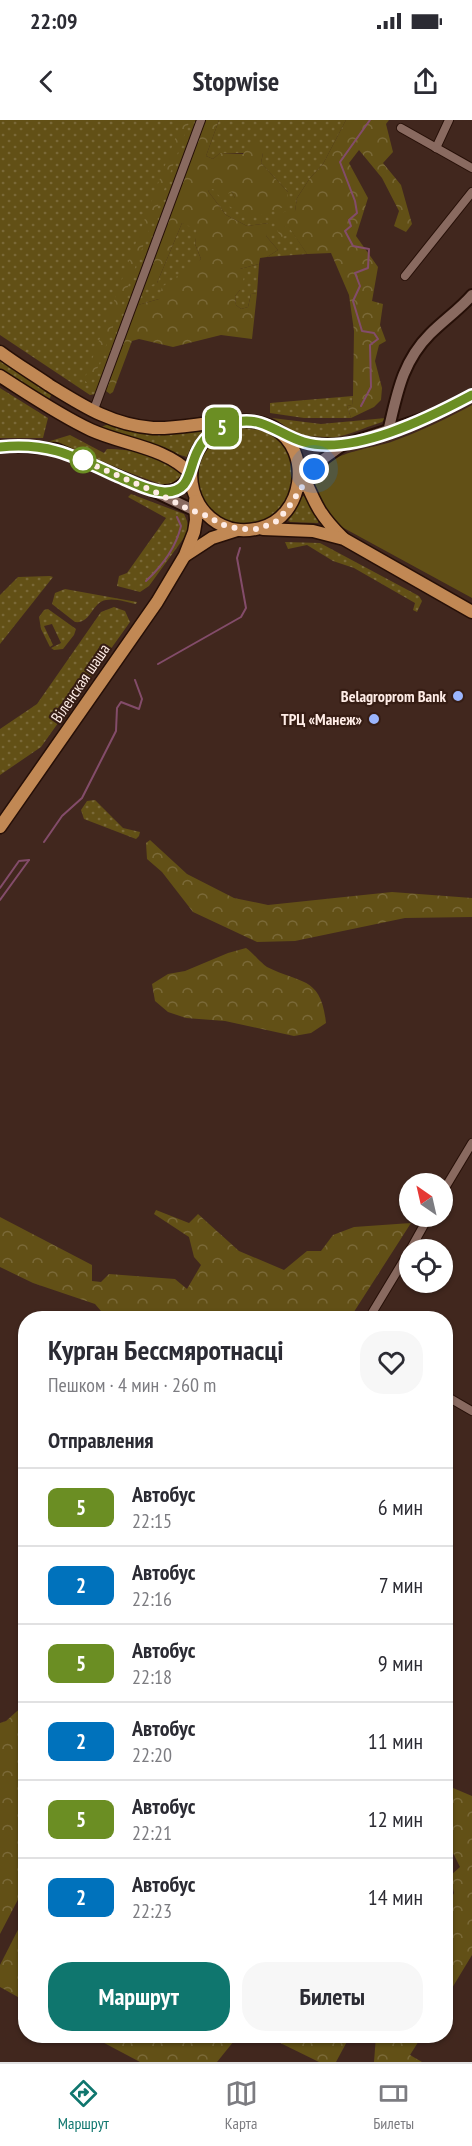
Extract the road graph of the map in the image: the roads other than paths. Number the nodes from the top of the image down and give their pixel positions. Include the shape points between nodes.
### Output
1 (201, 120) edge
2 (449, 120) edge
3 (401, 128) dead end
4 (436, 148) junction
5 (472, 168) edge
6 (472, 192) edge
7 (405, 276) dead end
8 (472, 295) edge
9 (0, 352) edge
10 (0, 376) edge
11 (472, 395) edge
12 (93, 412) junction
13 (237, 421) junction
14 (388, 432) junction
15 (282, 434) junction
16 (343, 445) junction
17 (0, 447) edge
18 (300, 468) junction
19 (191, 474) junction
20 (306, 483) junction
21 (153, 491) junction
22 (296, 496) junction
23 (195, 497) junction
24 (196, 512) junction
25 (210, 517) junction
26 (240, 529) junction
27 (259, 529) junction
28 (344, 539) junction
29 (185, 555) junction
30 (472, 612) edge
31 (0, 827) edge
32 (472, 1143) edge
33 (453, 1175) edge
34 (399, 1268) edge
35 (373, 1311) edge
36 (453, 1400) edge
37 (472, 1411) edge

1 - 12 street
2 - 4 street
3 - 4 street
4 - 5 street
6 - 7 street
8 - 14 main road via 415,351 405,368
9 - 12 main road
10 - 19 main road via 56,412 120,442 171,457
11 - 14 main road
12 - 13 main road via 152,428
13 - 15 main road via 263,423
13 - 19 main road via 204,440
14 - 16 main road
15 - 16 main road via 305,442
15 - 18 main road via 295,452
16 - 20 main road via 322,460
17 - 21 main road via 56,449
18 - 20 main road
18 - 22 main road
19 - 21 main road via 179,489
19 - 23 main road
20 - 22 main road
20 - 28 main road via 326,521
21 - 24 main road
22 - 27 main road via 277,521
23 - 24 main road
23 - 25 main road
24 - 25 main road
24 - 29 main road via 194,532
25 - 26 main road
26 - 27 main road
26 - 29 main road via 212,538
27 - 28 main road via 313,531
28 - 30 main road
29 - 31 main road, Віленская шаша via 157,602
32 - 33 street
34 - 35 street
36 - 37 street

